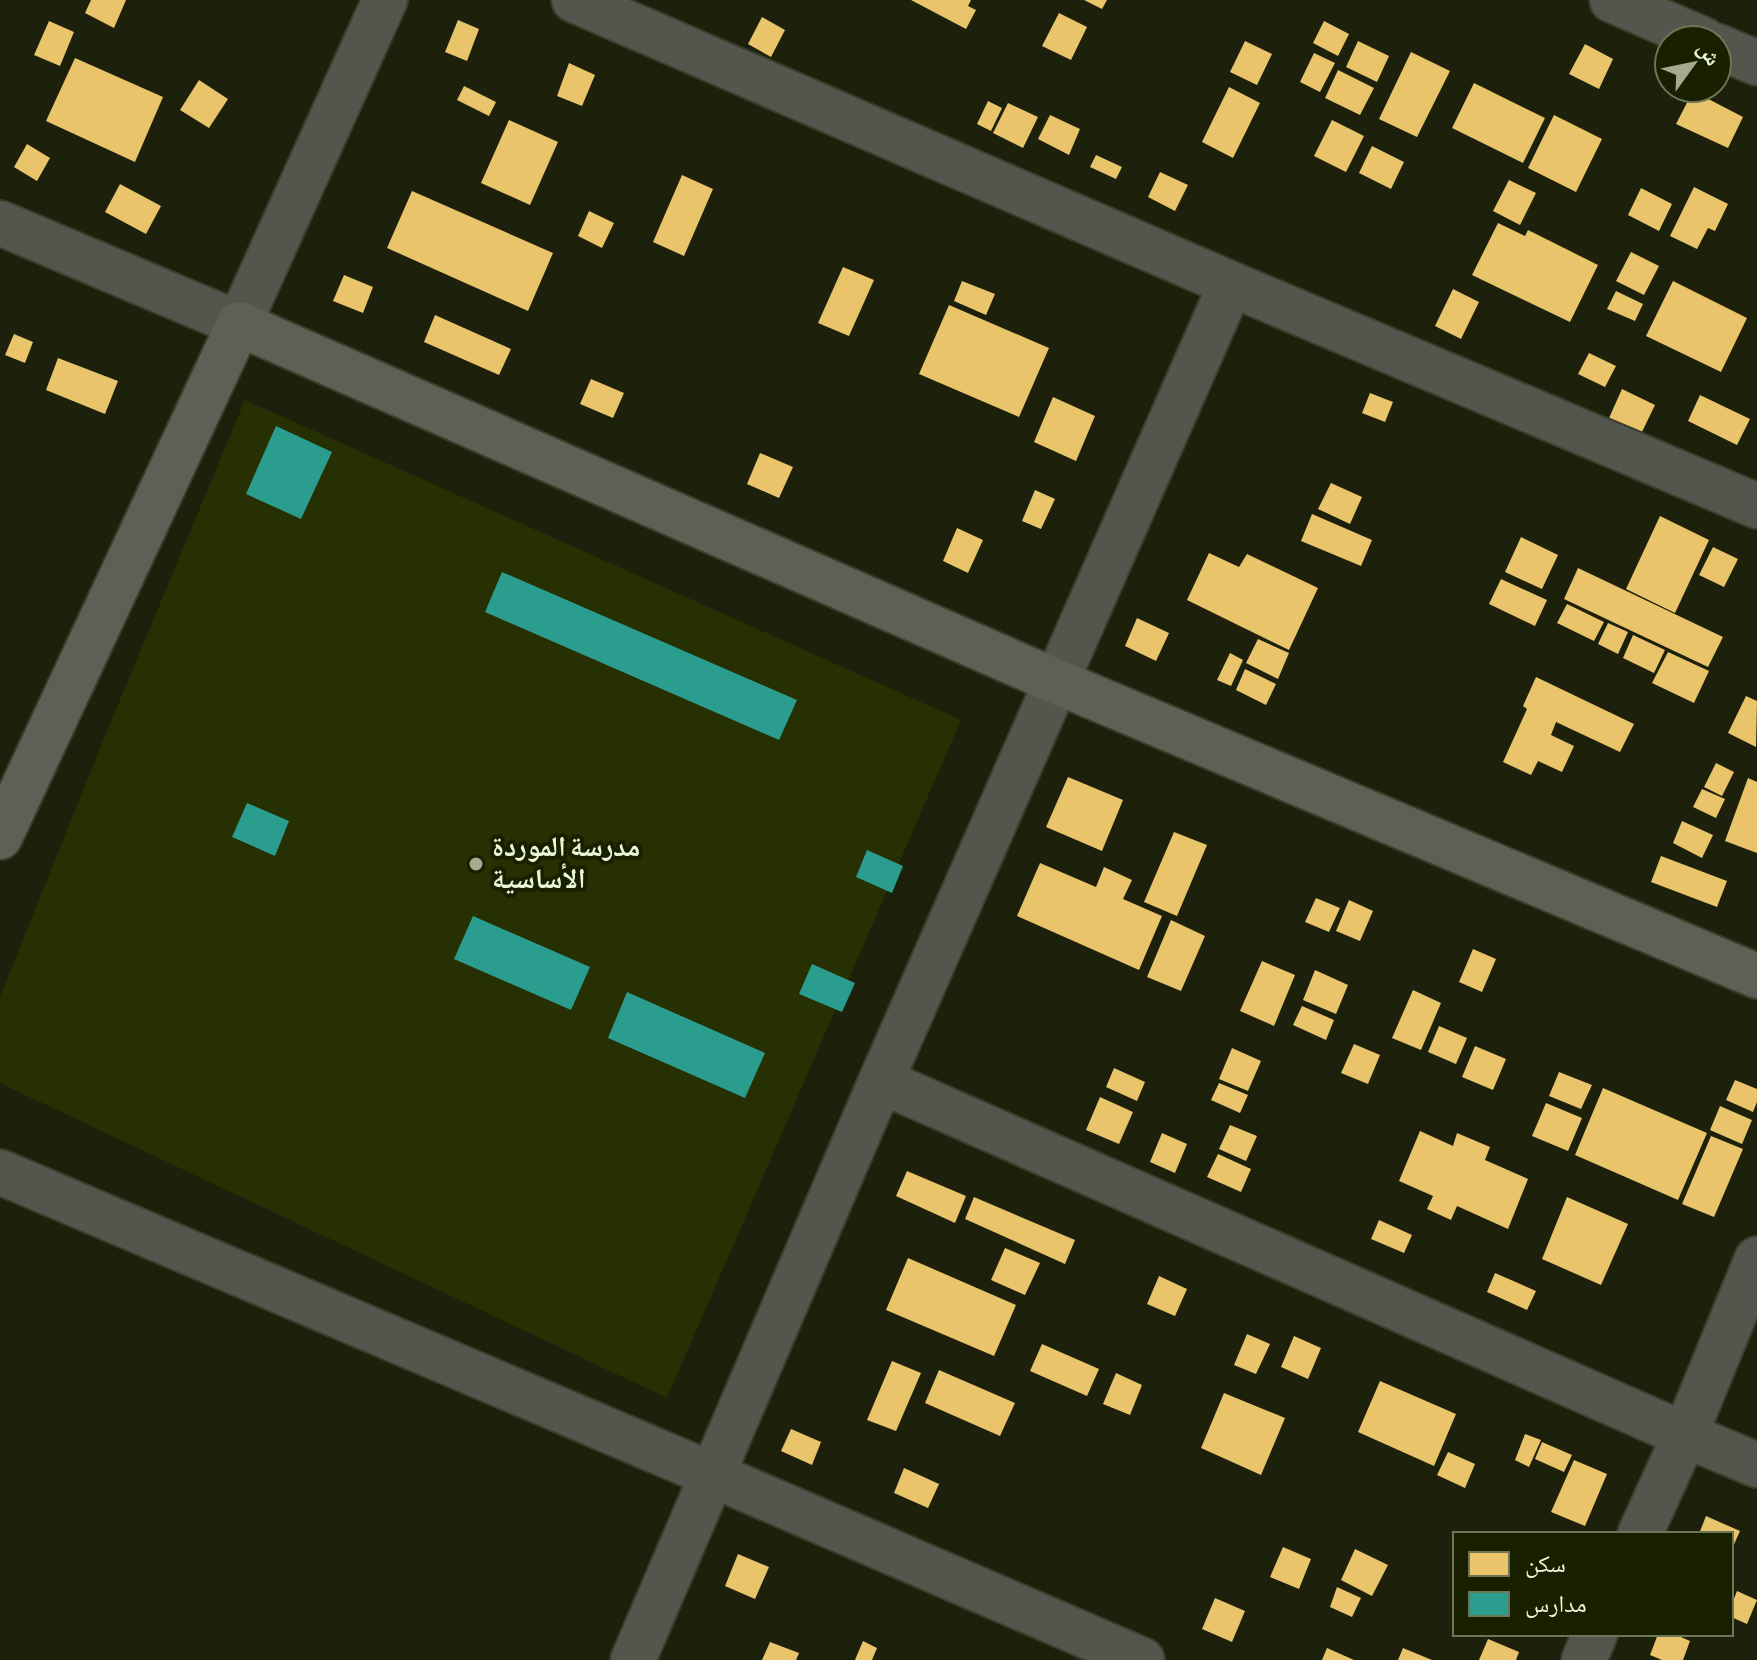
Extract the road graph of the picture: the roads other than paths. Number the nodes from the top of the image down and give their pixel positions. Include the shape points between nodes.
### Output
1 (385, 0) edge
2 (574, 0) edge
3 (1612, 0) edge
4 (1667, 24) edge
5 (1733, 53) edge
6 (1757, 63) edge
7 (0, 223) edge
8 (1231, 284) junction
9 (239, 324) junction
10 (1757, 506) edge
11 (1055, 681) junction
12 (0, 837) edge
13 (1757, 976) edge
14 (881, 1081) junction
15 (0, 1172) edge
16 (1757, 1259) edge
17 (1685, 1435) junction
18 (1757, 1465) edge
19 (713, 1475) junction
20 (1641, 1532) edge
21 (1594, 1636) edge
22 (633, 1660) edge
23 (1142, 1660) edge
24 (1584, 1660) edge

1 - 9 street
2 - 8 street
3 - 4 street
5 - 6 street
7 - 9 street
8 - 10 street
8 - 11 street
9 - 11 main road
9 - 12 main road
11 - 13 main road
11 - 14 street
14 - 17 street
14 - 19 street
15 - 19 street
16 - 17 street
17 - 18 street
17 - 20 street
19 - 22 street
19 - 23 street
21 - 24 street

